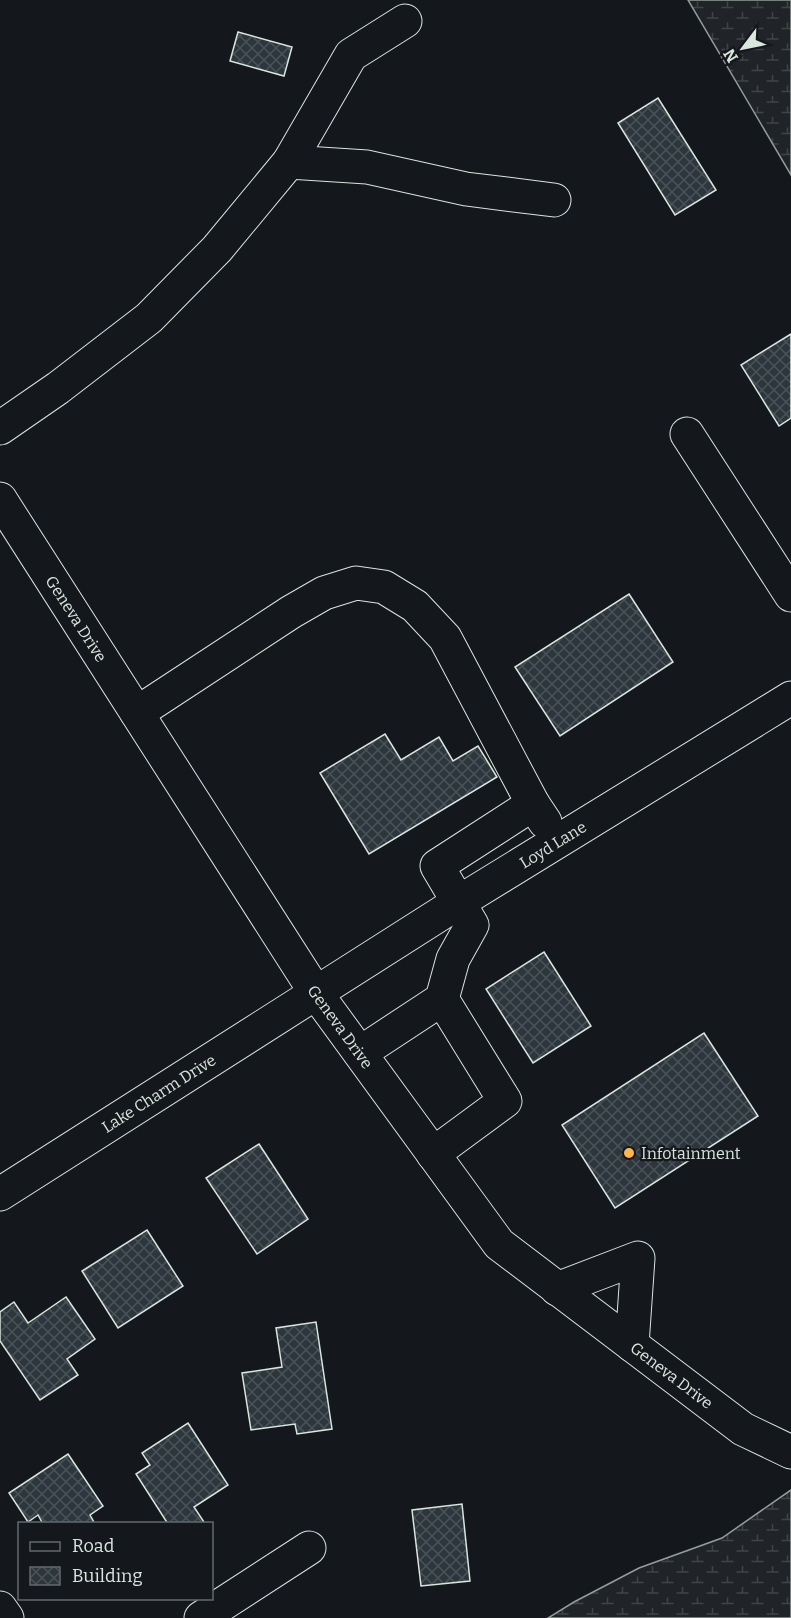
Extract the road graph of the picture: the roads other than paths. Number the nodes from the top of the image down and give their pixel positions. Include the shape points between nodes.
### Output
1 (405, 21) dead end
2 (289, 162) junction
3 (554, 200) dead end
4 (0, 428) edge
5 (687, 434) dead end
6 (0, 499) edge
7 (791, 595) edge
8 (791, 698) edge
9 (137, 713) junction
10 (533, 804) junction
11 (557, 841) junction
12 (459, 902) junction
13 (316, 993) junction
14 (442, 999) junction
15 (360, 1053) junction
16 (433, 1154) junction
17 (0, 1194) edge
18 (557, 1289) junction
19 (632, 1345) junction
20 (791, 1452) edge
21 (309, 1548) dead end
22 (0, 1608) edge
23 (7, 1618) edge
24 (201, 1618) edge

1 - 2 main road via 351,55
2 - 3 main road via 367,167 466,189
2 - 4 main road via 216,249 149,318
5 - 7 main road
6 - 9 main road, Geneva Drive
8 - 11 main road, Loyd Lane
9 - 10 main road via 324,593 356,583 384,587 414,606 445,638
9 - 13 main road, Geneva Drive
10 - 11 main road
10 - 12 main road via 437,866
11 - 12 main road, Loyd Lane
12 - 13 main road, Loyd Lane
12 - 14 main road via 472,925 453,959
13 - 15 main road, Geneva Drive
13 - 17 main road, Lake Charm Drive
14 - 15 main road
14 - 16 main road via 505,1101
15 - 16 main road, Geneva Drive
16 - 18 main road, Geneva Drive via 498,1245
18 - 19 main road, Geneva Drive
18 - 19 main road via 638,1258
19 - 20 main road, Geneva Drive via 743,1429
21 - 24 main road
22 - 23 main road

